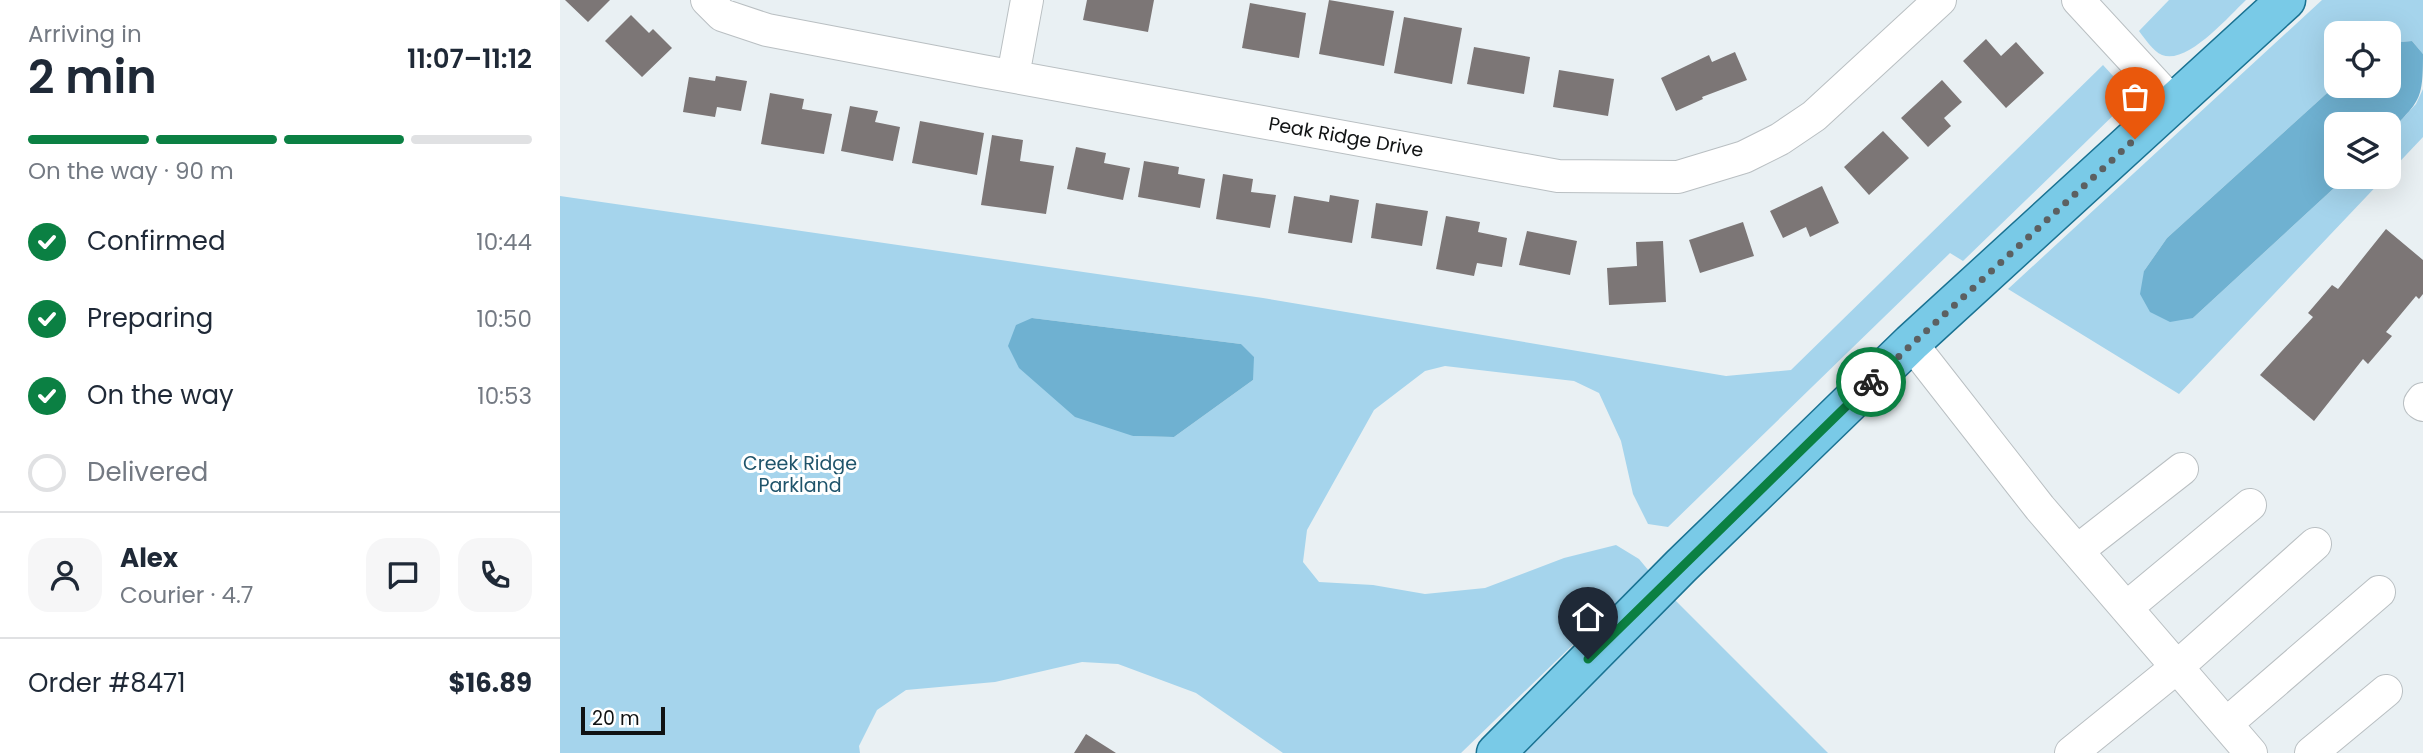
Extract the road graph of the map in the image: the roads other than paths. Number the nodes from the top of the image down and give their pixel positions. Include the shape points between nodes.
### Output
1 (707, 0) edge
2 (1027, 0) edge
3 (1940, 0) edge
4 (2078, 0) edge
5 (2286, 0) edge
6 (1013, 76) junction
7 (2173, 103) junction
8 (1911, 343) junction
9 (2182, 469) dead end
10 (2250, 505) dead end
11 (2315, 544) dead end
12 (2077, 551) junction
13 (2379, 592) dead end
14 (2126, 608) junction
15 (2178, 667) junction
16 (2386, 691) dead end
17 (2226, 724) junction
18 (1496, 753) edge
19 (2071, 753) edge
20 (2251, 753) edge
21 (2311, 753) edge

1 - 6 street, Peak Ridge Drive via 722,15 767,30
2 - 6 street
3 - 6 street, Peak Ridge Drive via 1780,139 1744,157 1678,177 1558,176
4 - 7 street
5 - 7 main road
7 - 8 main road
8 - 12 street
8 - 18 main road
9 - 12 street
10 - 14 street
11 - 15 street
12 - 14 street
13 - 17 street
14 - 15 street
15 - 17 street
15 - 19 street
16 - 21 street
17 - 20 street

